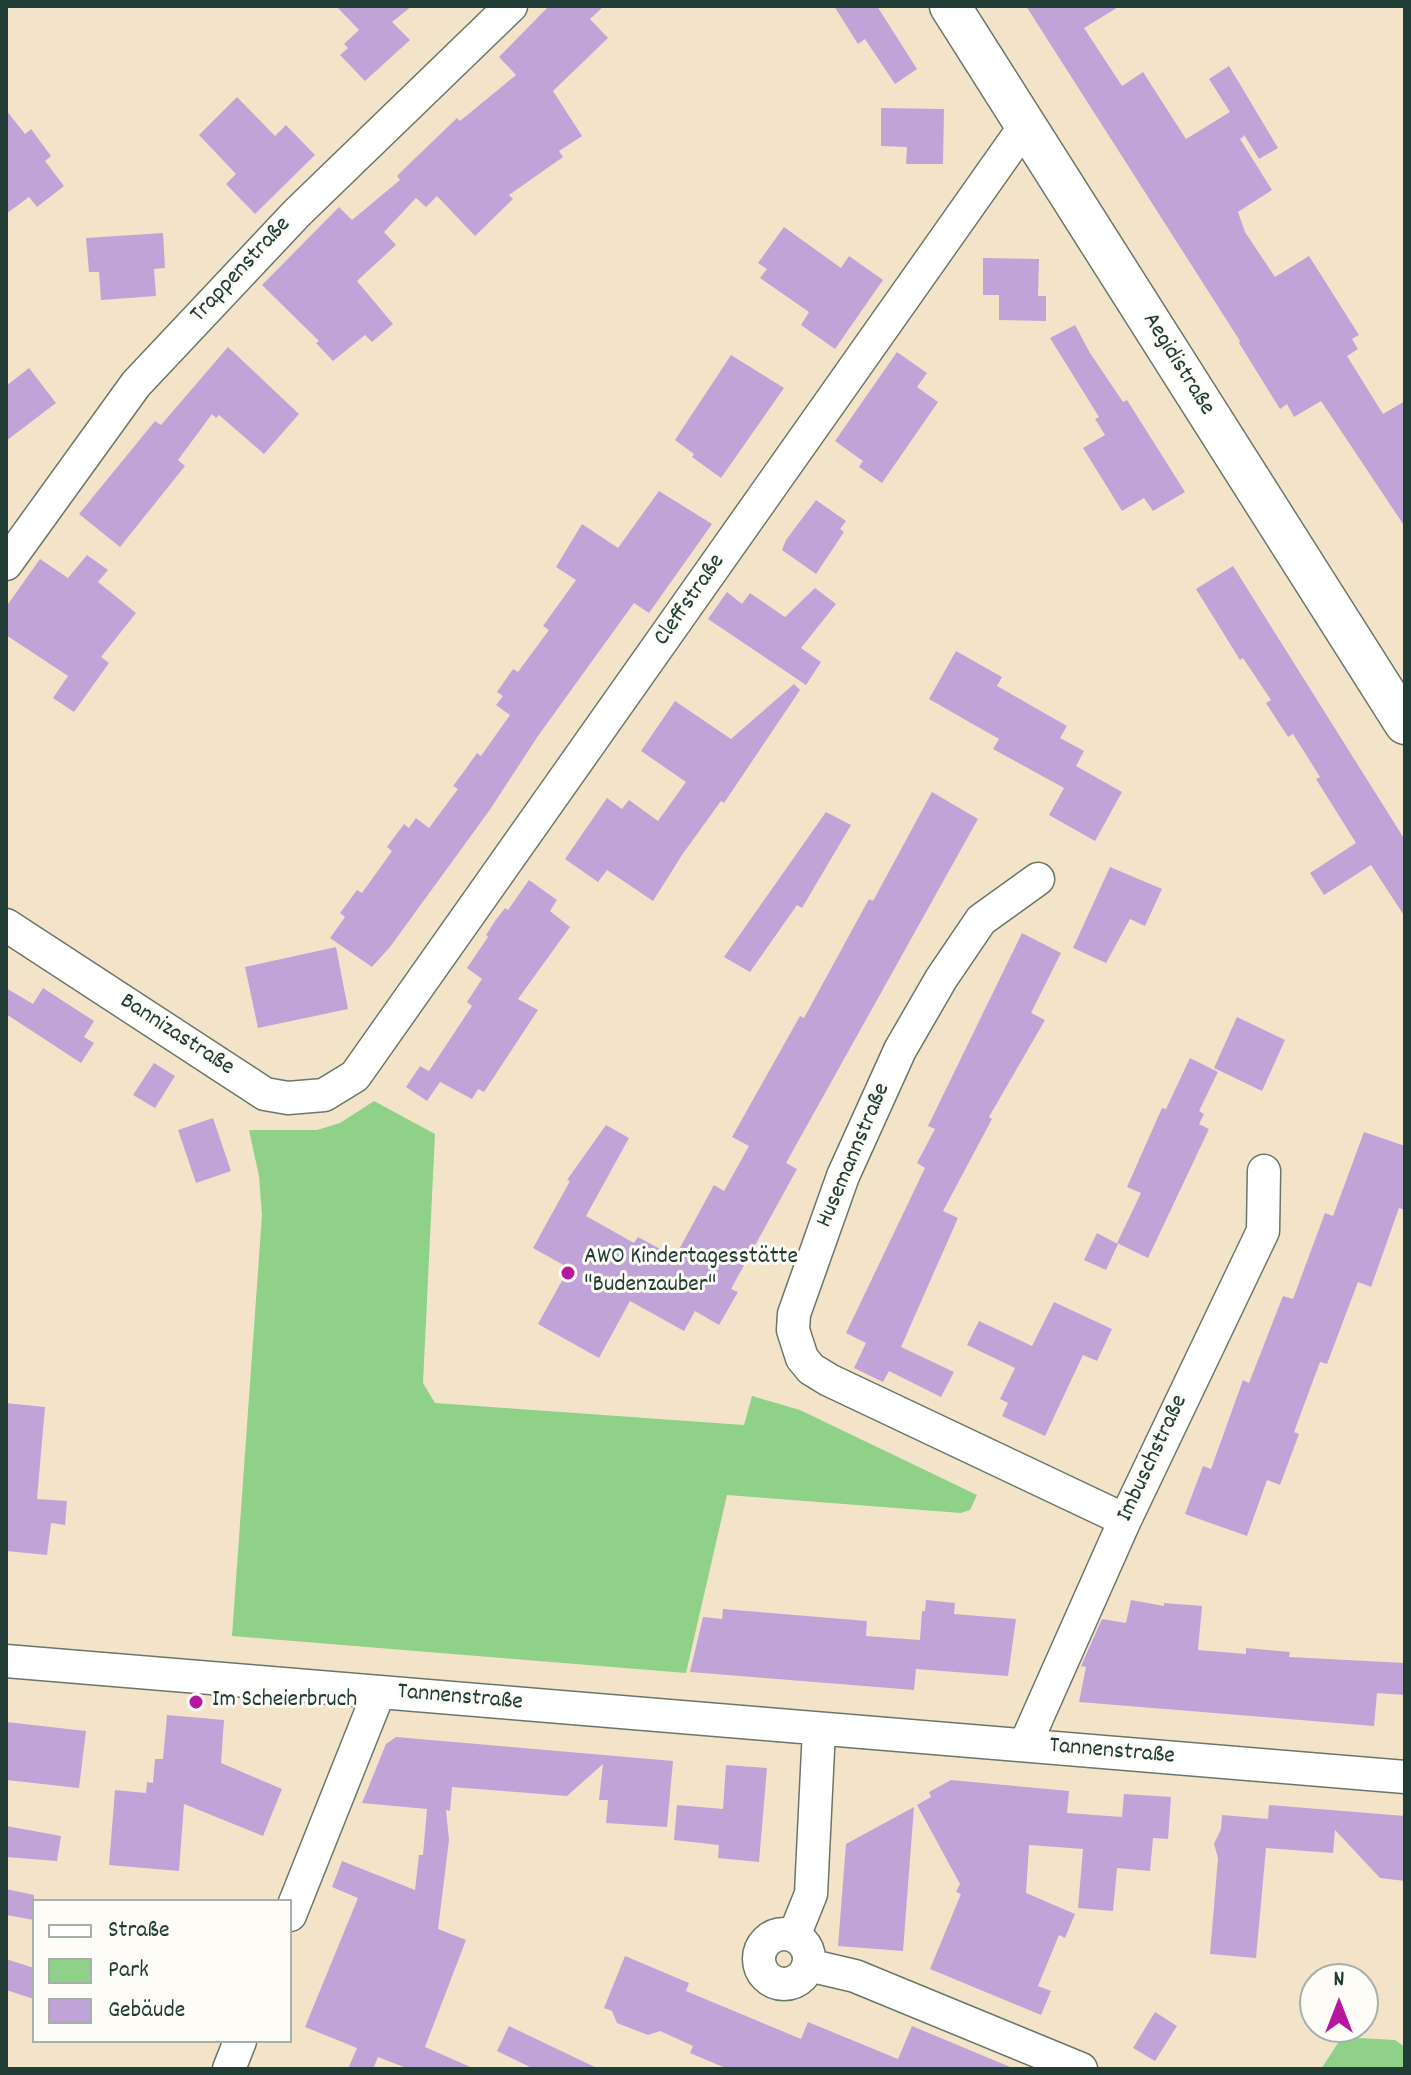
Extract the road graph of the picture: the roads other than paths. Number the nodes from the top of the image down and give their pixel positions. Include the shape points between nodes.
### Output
1 (511, 6) edge
2 (950, 6) edge
3 (1025, 126) junction
4 (6, 564) edge
5 (1405, 724) edge
6 (1038, 879) dead end
7 (6, 925) edge
8 (355, 1076) joint
9 (1264, 1171) dead end
10 (1125, 1520) junction
11 (6, 1661) edge
12 (379, 1692) junction
13 (819, 1729) junction
14 (1025, 1745) junction
15 (1405, 1777) edge
16 (292, 1910) edge
17 (794, 1936) junction
18 (808, 1965) junction
19 (239, 2043) edge
20 (229, 2069) edge
21 (1081, 2069) edge

1 - 4 street, Trappenstraße via 297,213 136,384
2 - 3 street, Aegidistraße
3 - 5 street, Aegidistraße
3 - 8 street, Cleffstraße
6 - 10 street, Husemannstraße via 981,920 900,1050 843,1176 793,1330 802,1358 829,1380
7 - 8 street, Bannizastraße via 265,1094 324,1095
9 - 10 street, Imbuschstraße via 1263,1231
10 - 14 street, Imbuschstraße
11 - 12 street, Tannenstraße
12 - 13 street, Tannenstraße
12 - 16 street
13 - 14 street, Tannenstraße
13 - 17 street via 811,1894
14 - 15 street, Tannenstraße
17 - 18 street via 806,1948
17 - 18 street via 784,1934 766,1942 759,1960 762,1970 786,1984 796,1981
18 - 21 street via 855,1976
19 - 20 street

